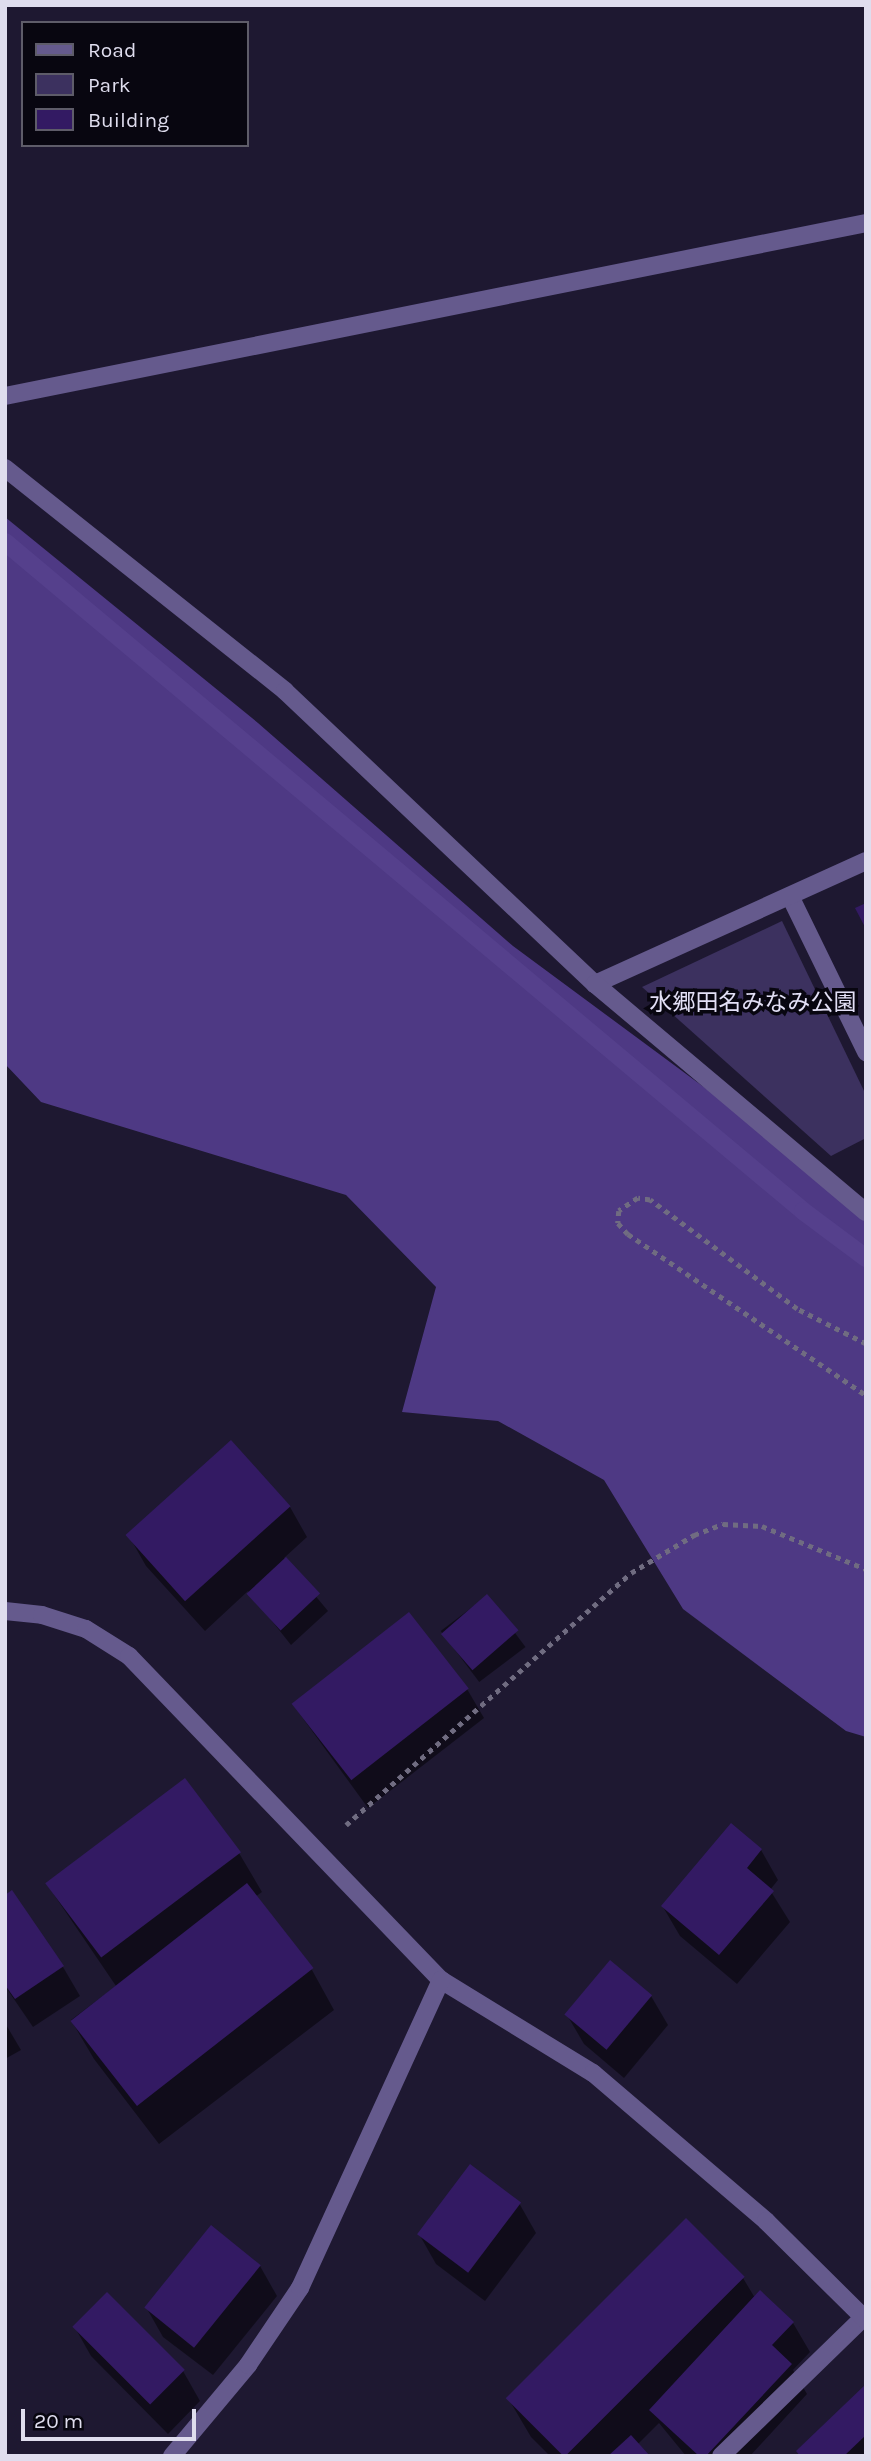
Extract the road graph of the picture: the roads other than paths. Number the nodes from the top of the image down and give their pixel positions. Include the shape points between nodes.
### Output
1 (866, 223) edge
2 (5, 396) edge
3 (5, 468) edge
4 (866, 862) edge
5 (790, 896) junction
6 (594, 984) junction
7 (866, 1052) edge
8 (866, 1212) edge
9 (5, 1611) edge
10 (441, 1980) junction
11 (865, 2319) edge
12 (172, 2456) edge
13 (721, 2456) edge

1 - 2 street
3 - 6 street via 285,691
4 - 5 street
5 - 6 street
5 - 7 street
6 - 8 street
9 - 10 street via 42,1615 86,1629 129,1657
10 - 11 street via 593,2073 766,2221
10 - 12 street via 300,2288 247,2365
11 - 13 street

